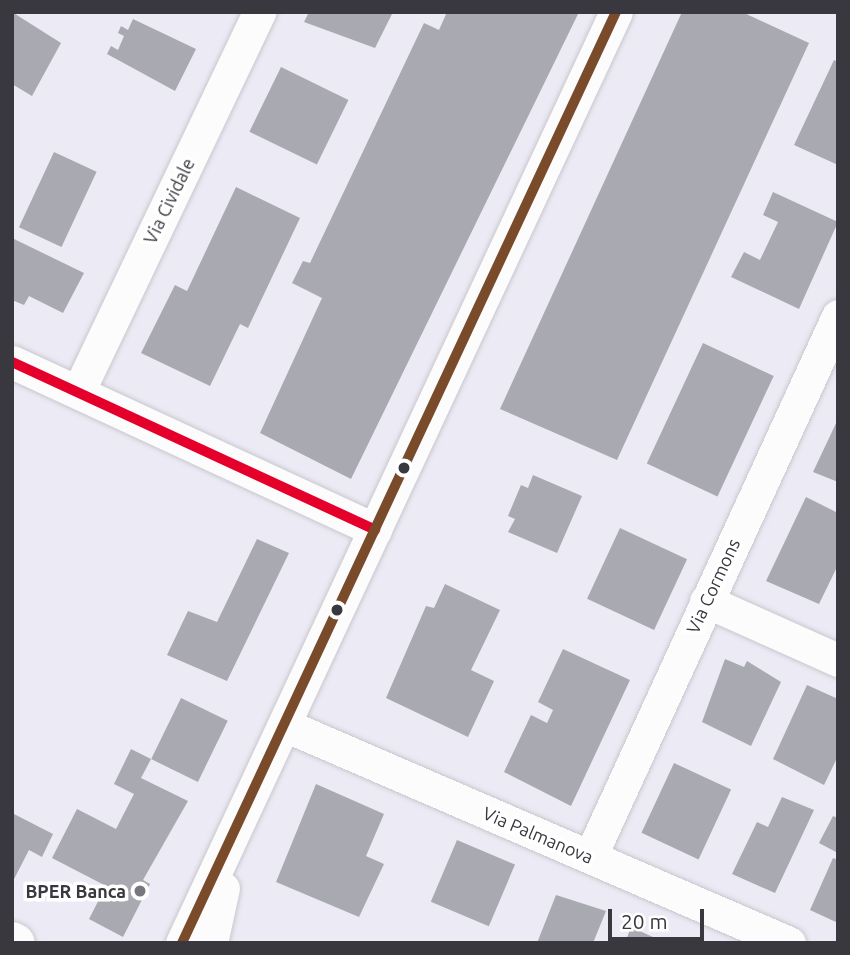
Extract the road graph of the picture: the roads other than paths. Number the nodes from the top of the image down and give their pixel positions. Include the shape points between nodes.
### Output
1 (259, 12) edge
2 (616, 12) edge
3 (835, 330) edge
4 (12, 362) edge
5 (79, 390) junction
6 (375, 530) junction
7 (706, 601) junction
8 (838, 660) edge
9 (287, 726) junction
10 (234, 838) junction
11 (590, 857) junction
12 (182, 943) edge
13 (211, 943) edge
14 (789, 943) edge

1 - 5 street, Via Cividale
2 - 6 street
3 - 7 street, Via Cormons
4 - 5 street
5 - 6 street
6 - 9 street
7 - 8 street
7 - 11 street, Via Cormons
9 - 10 street
9 - 11 street, Via Palmanova
10 - 12 street
10 - 13 street
11 - 14 street, Via Palmanova

